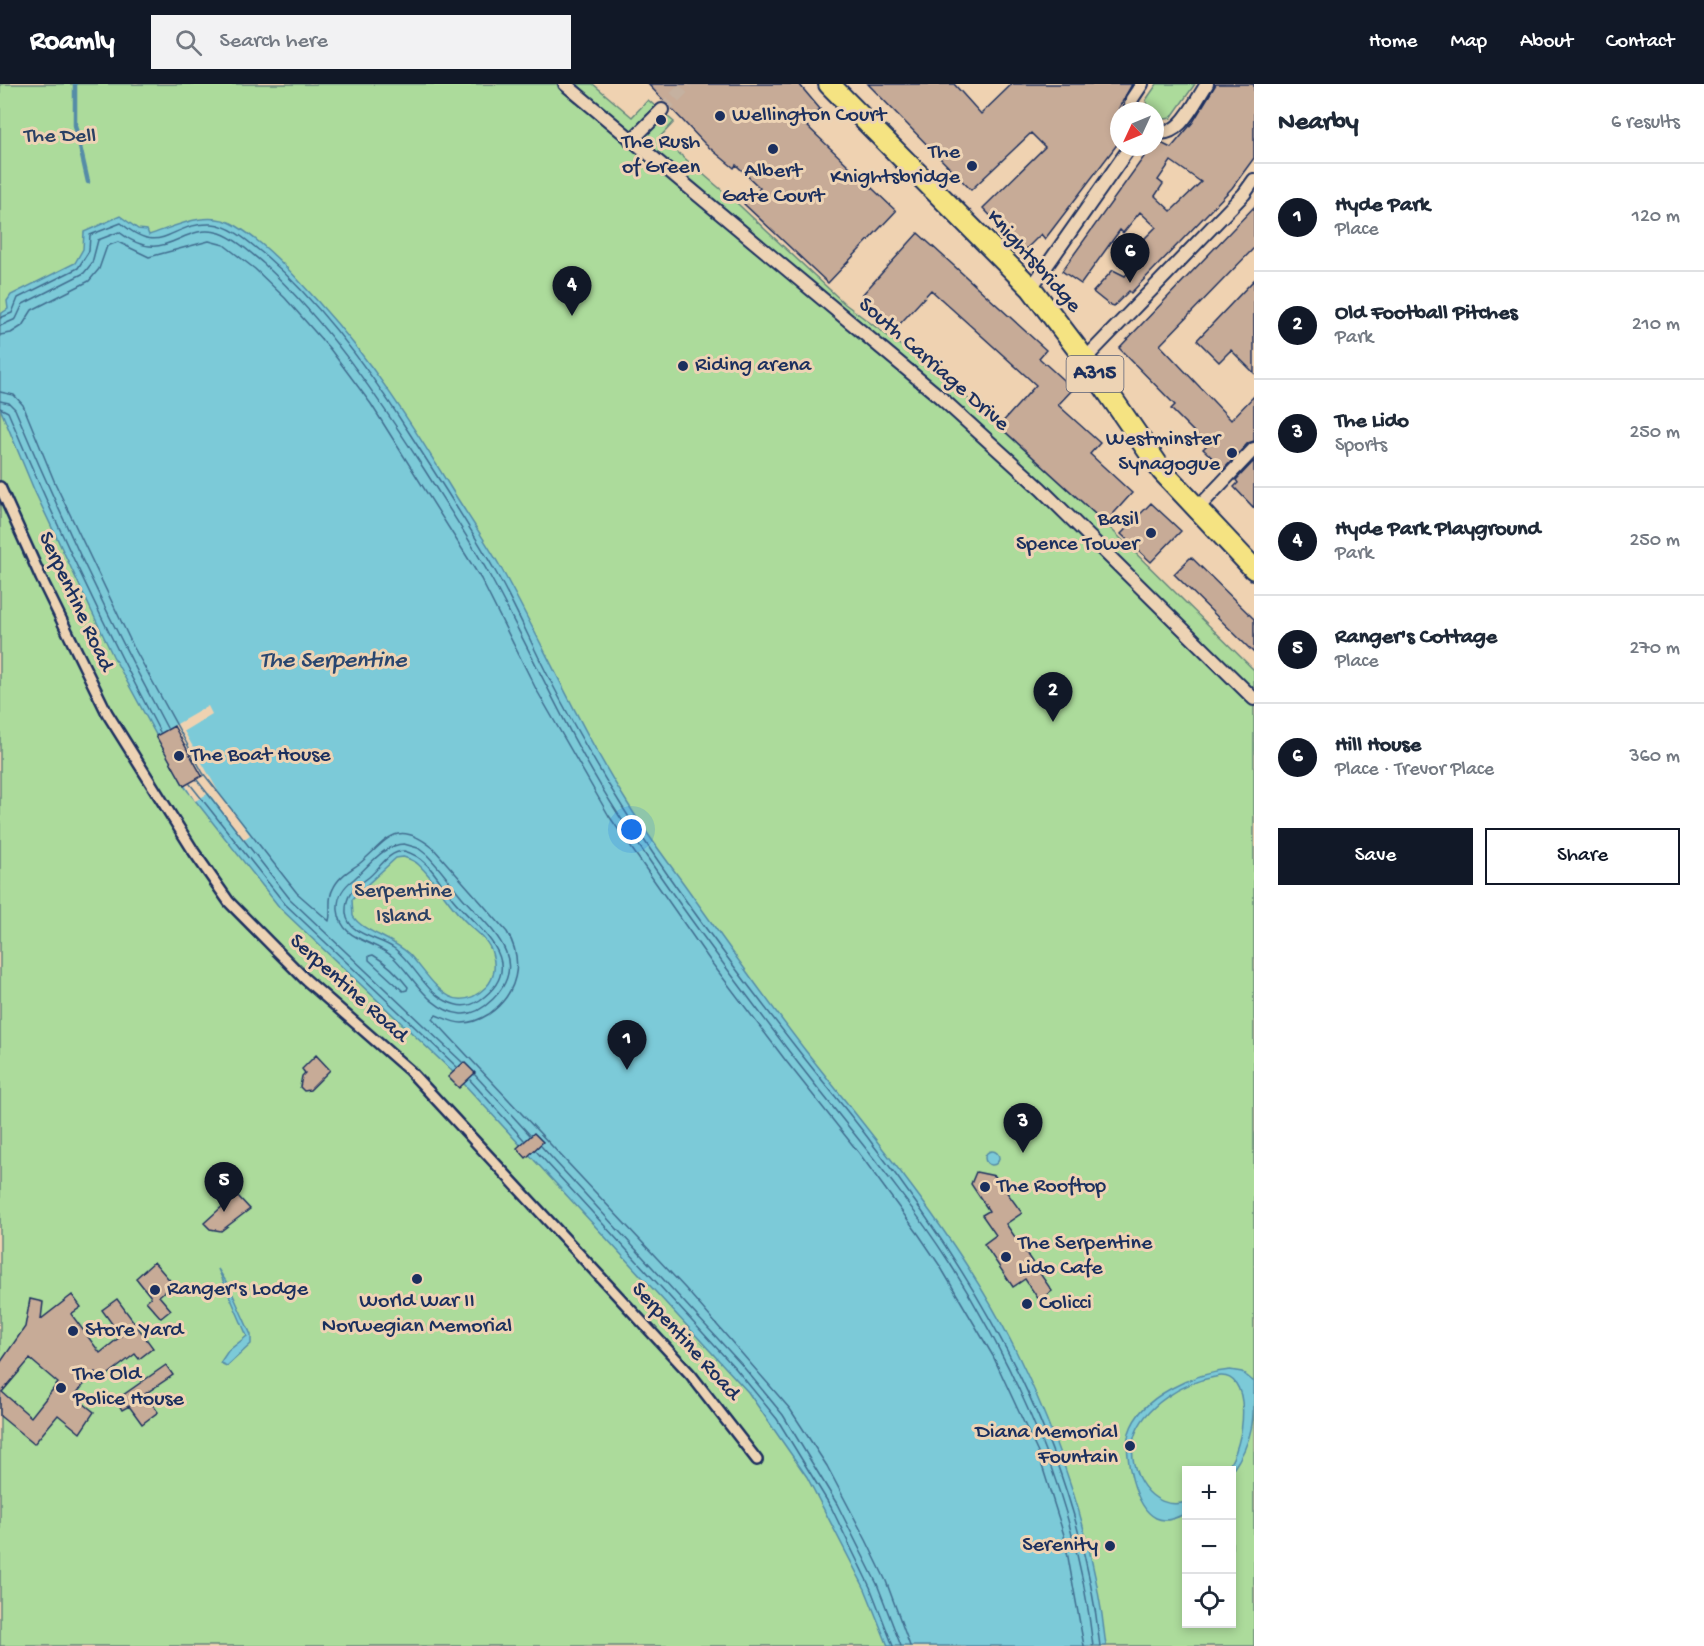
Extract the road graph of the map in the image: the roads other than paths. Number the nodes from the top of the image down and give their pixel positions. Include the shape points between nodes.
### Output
1 (565, 84) edge
2 (829, 84) edge
3 (1142, 84) edge
4 (1207, 84) edge
5 (1131, 102) edge
6 (662, 110) tunnel mouth
7 (1164, 133) edge
8 (631, 141) junction
9 (1124, 156) edge
10 (1254, 180) edge
11 (1030, 288) junction
12 (1085, 359) junction
13 (1254, 449) edge
14 (0, 487) edge
15 (1197, 509) junction
16 (1254, 569) edge
17 (1254, 699) edge
18 (757, 1460) dead end

1 - 8 street, South Carriage Drive
2 - 11 main road, Knightsbridge / A315
3 - 5 street
4 - 7 street via 1177,127
6 - 8 street
8 - 17 street, South Carriage Drive via 940,397 1041,489
9 - 11 street
10 - 12 street
11 - 12 main road, Knightsbridge / A315
12 - 15 main road, Knightsbridge / A315 via 1145,449
13 - 15 street
14 - 18 street, Serpentine Road via 107,713 229,902 305,979 409,1070 691,1376
15 - 16 main road, Knightsbridge / A315

